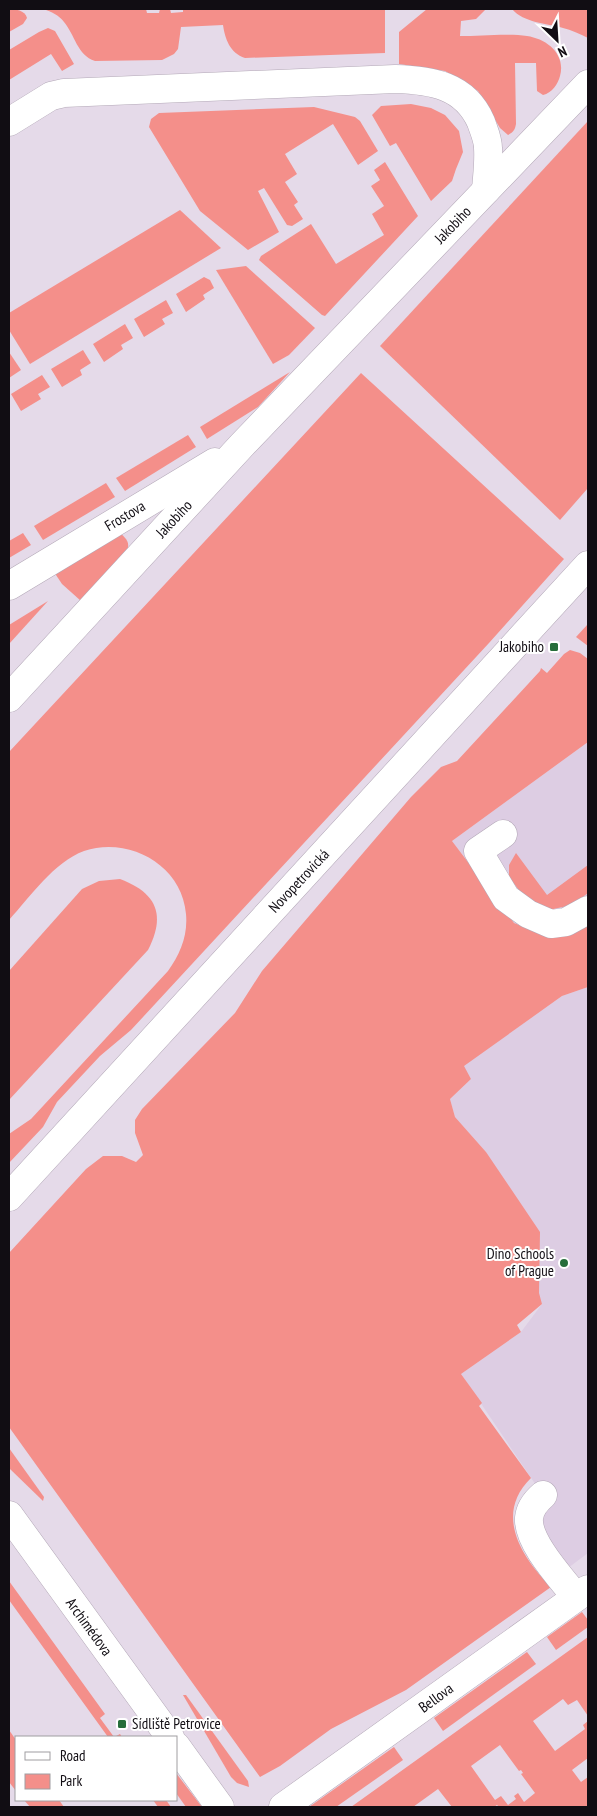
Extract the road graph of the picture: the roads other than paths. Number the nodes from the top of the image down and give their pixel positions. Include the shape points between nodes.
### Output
1 (588, 84) edge
2 (9, 122) edge
3 (486, 190) junction
4 (242, 445) junction
5 (588, 565) edge
6 (9, 586) edge
7 (9, 698) edge
8 (503, 834) dead end
9 (588, 910) edge
10 (9, 1197) edge
11 (543, 1494) dead end
12 (9, 1515) edge
13 (582, 1593) edge
14 (169, 1736) edge
15 (178, 1749) edge
16 (220, 1807) edge
17 (283, 1807) edge

1 - 3 street, Jakobiho
2 - 3 street via 51,96 64,92 420,79 448,87 461,95 476,112 488,147
3 - 4 street, Jakobiho
4 - 6 street, Frostova
4 - 7 street, Jakobiho
5 - 10 street, Novopetrovická
8 - 9 street via 478,851 506,898 528,914 551,924 566,922
11 - 13 street via 529,1516 534,1540 547,1560
12 - 14 street, Archimédova
13 - 17 street, Bellova
15 - 16 street

